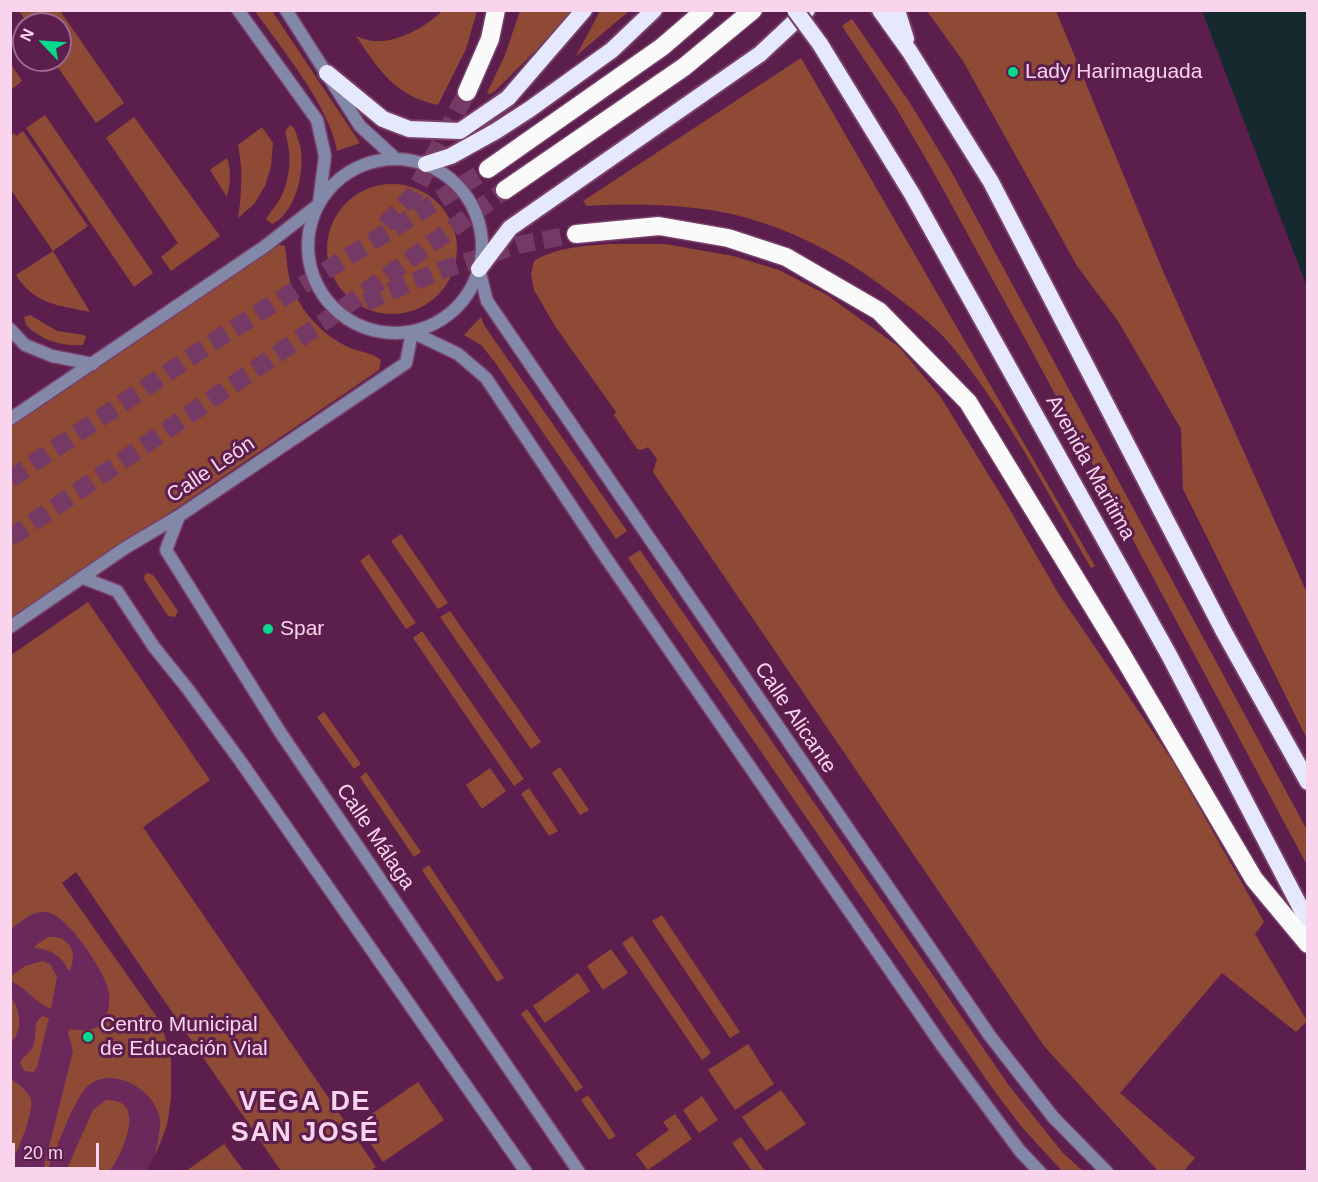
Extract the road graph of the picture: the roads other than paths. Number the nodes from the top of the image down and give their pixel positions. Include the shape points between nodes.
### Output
1 (238, 10) edge
2 (286, 10) edge
3 (496, 10) edge
4 (584, 10) edge
5 (654, 10) edge
6 (705, 10) edge
7 (753, 10) edge
8 (795, 10) edge
9 (807, 10) edge
10 (880, 10) edge
11 (897, 10) edge
12 (910, 52) junction
13 (327, 73) junction
14 (467, 92) tunnel mouth
15 (395, 158) junction
16 (426, 164) junction
17 (488, 169) tunnel mouth
18 (505, 190) tunnel mouth
19 (319, 205) junction
20 (576, 234) tunnel mouth
21 (479, 269) junction
22 (10, 329) edge
23 (412, 332) junction
24 (93, 364) junction
25 (10, 418) edge
26 (179, 516) junction
27 (83, 578) junction
28 (10, 627) edge
29 (1308, 782) edge
30 (1308, 922) edge
31 (1308, 944) edge
32 (526, 1172) edge
33 (579, 1172) edge
34 (1040, 1172) edge
35 (1107, 1172) edge

1 - 19 street via 317,120 325,156
2 - 13 street
3 - 14 highway via 490,39
4 - 13 highway via 508,98 460,131 409,129 383,119
5 - 16 highway via 612,50 530,109 451,156
6 - 17 highway via 662,47
7 - 18 highway via 684,67
8 - 30 highway, Avenida Maritima, bridge via 912,194 1169,655
9 - 21 highway via 760,54 510,228
10 - 12 highway, Avenida Maritima
11 - 12 highway
12 - 29 highway, Avenida Maritima via 991,182 1224,632
13 - 15 street via 360,126
15 - 16 street
15 - 19 street via 350,171 332,185
16 - 21 street via 449,176 467,195 478,218 483,243
19 - 23 street via 309,231 309,259 318,286 334,308 357,324 384,333
19 - 24 street
20 - 31 highway via 659,226 728,238 786,257 879,310 968,402 1254,879
21 - 23 street via 470,291 454,310 435,324
21 - 35 street, Calle Alicante via 487,301 983,1026 1053,1117
22 - 24 street via 25,345 52,356
23 - 26 street, Calle León via 405,363
23 - 34 street via 459,354 486,378 943,1047
24 - 25 street
26 - 27 street, Calle León
26 - 33 street, Calle Málaga via 166,550 280,732
27 - 28 street, Calle León
27 - 32 street via 117,591

